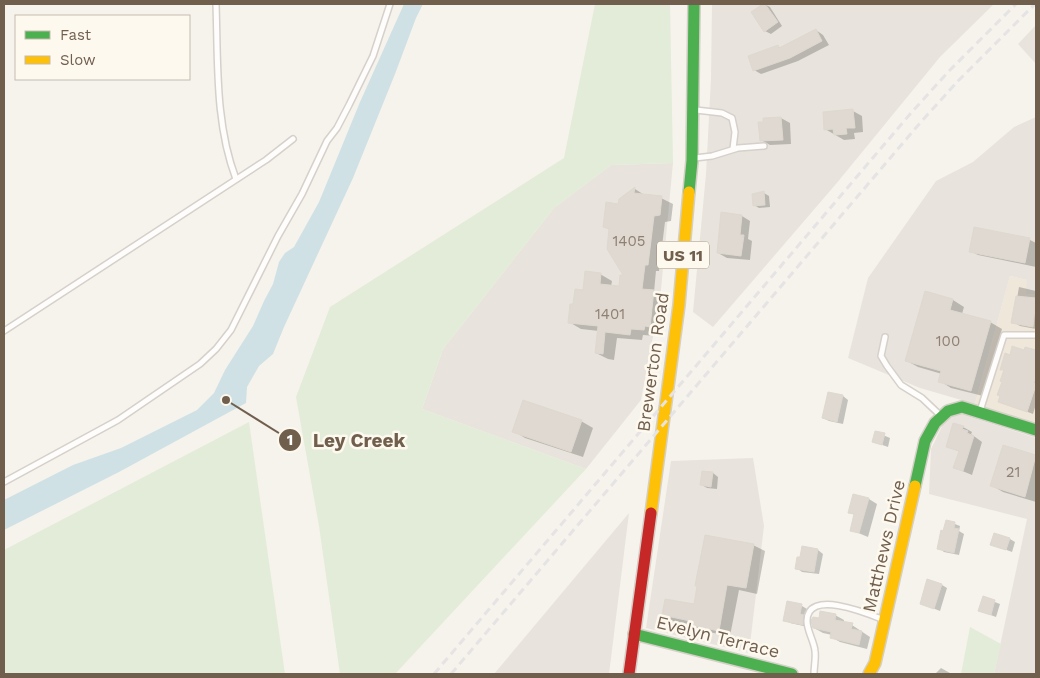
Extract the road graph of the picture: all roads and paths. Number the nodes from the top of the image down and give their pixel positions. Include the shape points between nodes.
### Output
1 (216, 4) edge
2 (390, 4) edge
3 (694, 4) edge
4 (693, 110) junction
5 (293, 139) dead end
6 (764, 146) dead end
7 (733, 149) junction
8 (692, 158) junction
9 (236, 180) junction
10 (4, 331) edge
11 (1024, 335) junction
12 (1036, 335) edge
13 (885, 337) dead end
14 (1036, 340) edge
15 (980, 412) junction
16 (936, 420) junction
17 (1036, 430) edge
18 (4, 482) edge
19 (885, 620) junction
20 (634, 634) junction
21 (629, 674) edge
22 (792, 674) edge
23 (814, 674) edge
24 (869, 674) edge

1 - 9 lane via 221,120
2 - 18 lane via 373,56 353,97 337,128 326,141 231,330 216,349 200,364 118,420
3 - 4 main road, Brewerton Road / US 11
4 - 7 lane via 722,113 732,118 735,132
4 - 8 main road, Brewerton Road / US 11
5 - 9 lane
6 - 7 lane
7 - 8 lane
8 - 20 main road, Brewerton Road / US 11 via 679,305
9 - 10 lane
11 - 12 lane
11 - 14 lane
11 - 15 lane via 1004,335
13 - 16 lane via 881,356 887,366 901,385 922,398
15 - 16 main road via 962,407 951,409
15 - 17 main road
16 - 19 main road, Matthews Drive via 925,440
19 - 23 lane via 861,610 818,605 809,612 806,622 816,652
19 - 24 main road, Matthews Drive via 875,663
20 - 21 main road, US 11
20 - 22 main road, Evelyn Terrace

